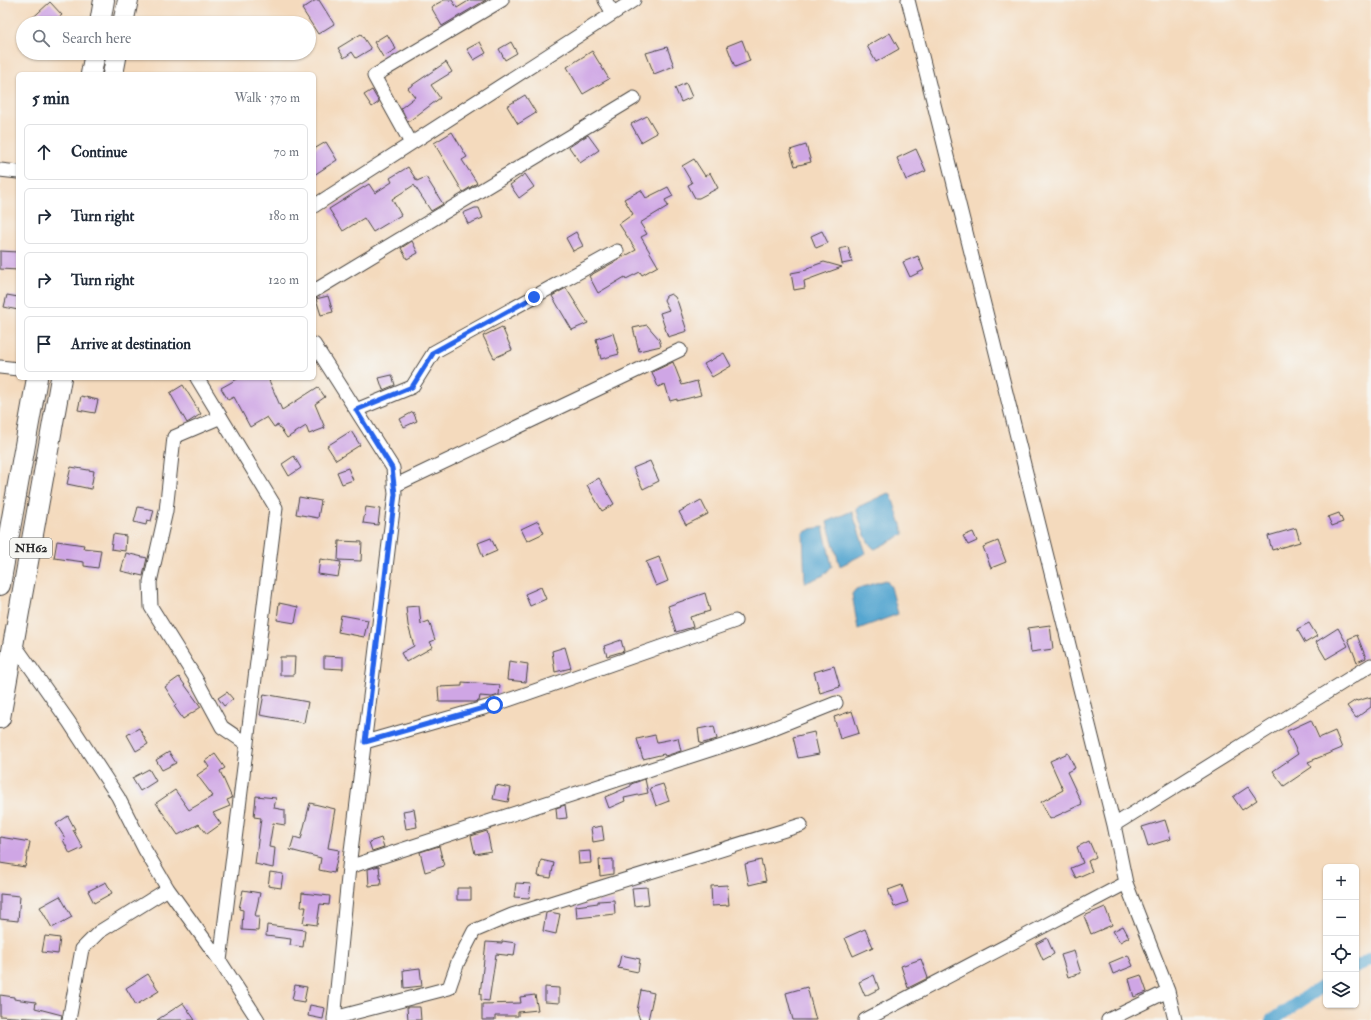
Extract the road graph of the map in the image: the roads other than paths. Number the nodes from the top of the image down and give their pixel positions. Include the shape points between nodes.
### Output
1 (104, 0) edge
2 (128, 0) edge
3 (502, 0) edge
4 (604, 0) edge
5 (634, 0) edge
6 (908, 0) edge
7 (613, 12) junction
8 (101, 16) edge
9 (125, 16) edge
10 (94, 60) edge
11 (116, 60) edge
12 (91, 72) edge
13 (113, 72) edge
14 (634, 98) dead end
15 (411, 143) junction
16 (0, 170) edge
17 (16, 172) edge
18 (316, 205) edge
19 (617, 251) dead end
20 (316, 290) edge
21 (316, 347) edge
22 (680, 350) dead end
23 (0, 367) edge
24 (16, 369) edge
25 (37, 380) edge
26 (61, 380) edge
27 (198, 380) edge
28 (356, 410) junction
29 (221, 417) junction
30 (394, 486) junction
31 (0, 585) edge
32 (735, 621) dead end
33 (14, 644) junction
34 (1371, 665) edge
35 (836, 703) dead end
36 (0, 718) edge
37 (365, 742) junction
38 (247, 744) junction
39 (801, 825) dead end
40 (1114, 825) junction
41 (349, 867) junction
42 (1126, 883) junction
43 (168, 889) junction
44 (220, 961) junction
45 (1168, 991) junction
46 (334, 1019) edge
47 (69, 1020) edge
48 (258, 1020) edge
49 (865, 1020) edge
50 (1108, 1020) edge
51 (1175, 1020) edge

1 - 8 main road
2 - 9 main road
3 - 15 street via 374,76
4 - 7 street
5 - 7 street
6 - 40 street
7 - 15 street
10 - 12 main road
11 - 13 main road
14 - 20 street
15 - 18 street
16 - 17 street
19 - 28 street via 434,352 412,387
21 - 28 street
22 - 30 street
23 - 24 street
25 - 31 main road, NH62
26 - 33 main road, NH62
27 - 29 street
28 - 30 street via 392,468
29 - 38 street via 276,508
29 - 38 street via 174,437 166,511 150,582 151,607 196,679 222,727
30 - 37 street via 391,534
32 - 37 street via 494,705
33 - 36 main road, NH62
33 - 43 street via 118,797
34 - 40 street
35 - 41 street via 756,735
37 - 41 street
38 - 44 street
39 - 46 street via 512,915 474,931 448,988
40 - 42 street
41 - 46 street
42 - 45 street
42 - 49 street
43 - 44 street
43 - 47 street via 99,932 82,949
44 - 48 street
45 - 50 street
45 - 51 street

